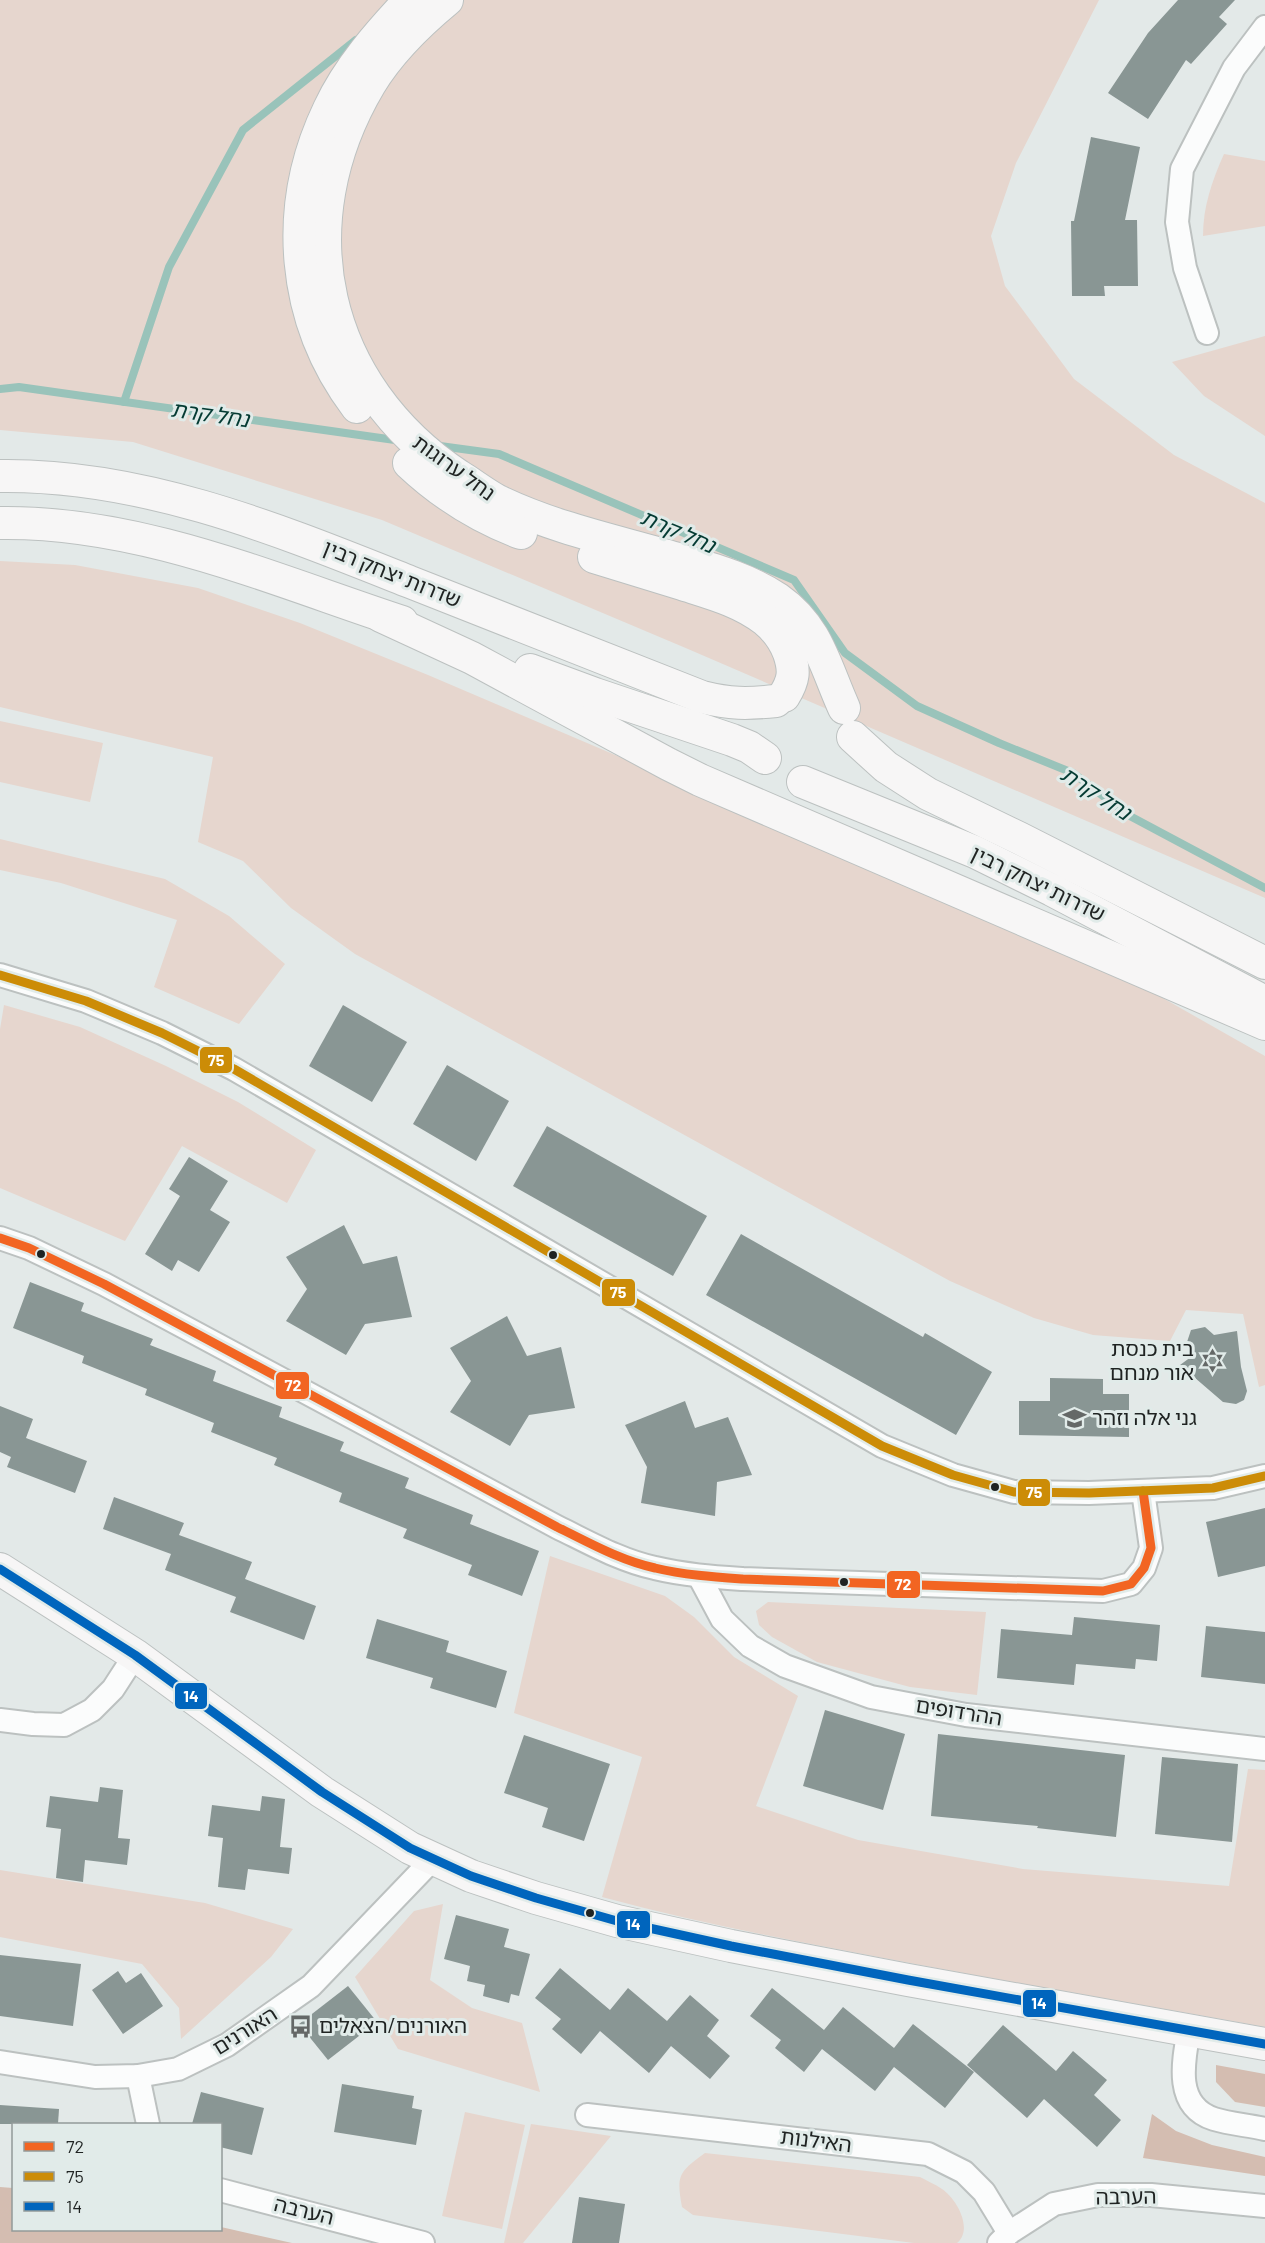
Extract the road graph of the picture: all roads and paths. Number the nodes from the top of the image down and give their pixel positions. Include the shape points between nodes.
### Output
1 (410, 0) edge
2 (447, 0) edge
3 (1265, 27) edge
4 (1207, 333) dead end
5 (0, 476) edge
6 (0, 523) edge
7 (381, 616) junction
8 (780, 698) junction
9 (849, 722) junction
10 (765, 758) junction
11 (803, 782) junction
12 (1265, 963) edge
13 (0, 975) edge
14 (1265, 1002) edge
15 (1265, 1024) edge
16 (0, 1238) edge
17 (1265, 1476) edge
18 (1143, 1491) junction
19 (0, 1569) edge
20 (699, 1576) junction
21 (135, 1655) junction
22 (0, 1720) edge
23 (1265, 1749) edge
24 (433, 1858) junction
25 (1189, 2030) junction
26 (1265, 2044) edge
27 (0, 2062) edge
28 (138, 2076) junction
29 (587, 2115) dead end
30 (148, 2123) edge
31 (1265, 2128) edge
32 (222, 2191) edge
33 (1265, 2206) edge
34 (1004, 2238) edge
35 (423, 2243) edge

1 - 8 main road, נחל ערוגות via 368,47 346,79 315,141 306,174 298,244 301,274 318,338 331,366 351,400 393,449 448,496 477,514 548,543 723,597 765,620 786,644 794,671 793,681
2 - 9 main road, נחל ערוגות via 381,68 357,108 335,164 324,221 324,251 333,304 356,366 371,391 410,436 448,469 498,500 552,522 727,574 781,601 810,630 818,644
3 - 4 street via 1234,68 1182,169 1177,222 1185,268
5 - 8 main road, שדרות יצחק רבין via 58,478 125,487 185,501 316,544 702,696 745,704
6 - 7 main road, שדרות יצחק רבין via 117,533 234,565
7 - 10 main road, שדרות יצחק רבין via 732,740
7 - 15 main road via 472,658 700,780
8 - 9 main road via 804,689 819,691 833,697
8 - 10 main road via 766,713 760,728
9 - 11 main road via 851,751 843,765 818,781
9 - 12 main road, שדרות יצחק רבין via 886,767 928,794
10 - 11 main road via 788,779
11 - 14 main road, שדרות יצחק רבין via 984,856
13 - 18 street via 86,1001 234,1069 882,1446 953,1475 1014,1492
16 - 20 street via 104,1284 599,1548 653,1568
17 - 18 street via 1213,1488
18 - 20 street via 1151,1548 1144,1568 1131,1584 1103,1591
19 - 21 main road
20 - 23 street, ההרדופים via 722,1619 750,1646 785,1666 871,1697 966,1715
21 - 22 street via 113,1689 92,1710 64,1725
21 - 24 main road via 322,1792 410,1848
24 - 25 main road via 471,1876 617,1921 908,1980
24 - 28 street, האורנים via 311,1986 267,2019 178,2069
25 - 26 main road
25 - 31 street via 1183,2085 1194,2109 1213,2118
27 - 28 street, האורנים via 95,2077
28 - 30 street
29 - 34 street, האילנות via 928,2154 964,2172 984,2192
32 - 35 street, הערבה
33 - 34 street, הערבה via 1151,2195 1098,2195 1054,2204

